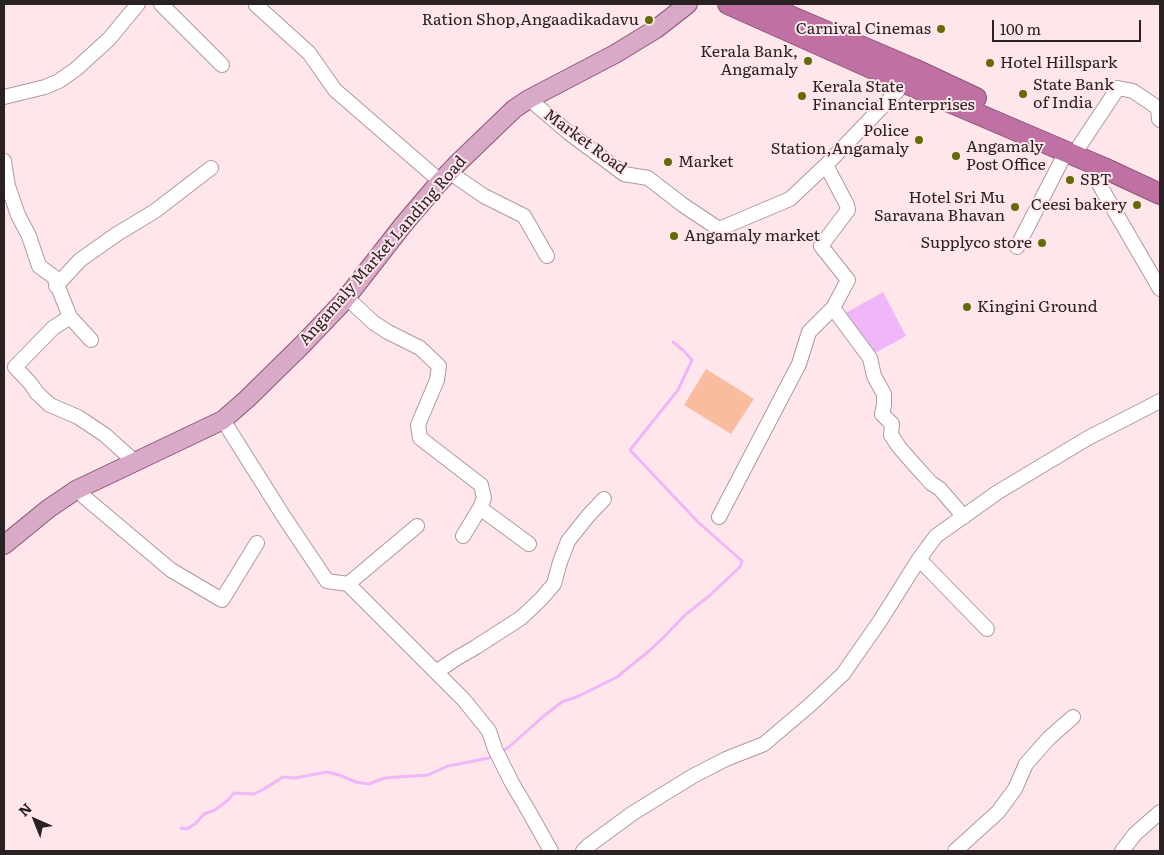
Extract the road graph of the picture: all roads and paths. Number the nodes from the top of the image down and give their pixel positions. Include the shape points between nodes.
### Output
1 (138, 4) edge
2 (161, 4) edge
3 (688, 4) edge
4 (728, 4) edge
5 (763, 4) edge
6 (256, 5) edge
7 (222, 65) dead end
8 (905, 83) junction
9 (4, 97) edge
10 (529, 99) junction
11 (1160, 120) edge
12 (1073, 148) junction
13 (4, 161) edge
14 (826, 165) junction
15 (211, 168) dead end
16 (1104, 168) junction
17 (445, 176) junction
18 (1160, 180) edge
19 (1160, 194) edge
20 (1016, 247) dead end
21 (547, 256) dead end
22 (56, 286) junction
23 (1160, 289) edge
24 (346, 297) junction
25 (833, 308) junction
26 (70, 317) junction
27 (91, 340) dead end
28 (1160, 401) edge
29 (223, 420) junction
30 (135, 462) junction
31 (76, 490) junction
32 (604, 498) dead end
33 (480, 508) junction
34 (719, 517) dead end
35 (964, 517) junction
36 (417, 526) dead end
37 (463, 536) dead end
38 (258, 543) dead end
39 (528, 544) dead end
40 (4, 545) edge
41 (920, 559) junction
42 (348, 584) junction
43 (987, 629) dead end
44 (436, 672) junction
45 (1073, 717) dead end
46 (1160, 812) edge
47 (551, 851) edge
48 (583, 851) edge
49 (955, 851) edge
50 (1122, 851) edge

1 - 9 street via 109,39 59,81
2 - 7 street
3 - 10 main road, Angamaly Market Landing Road via 615,54
4 - 8 highway
5 - 12 highway via 914,69
6 - 17 street via 309,53 335,90
8 - 12 highway
8 - 14 street, Market Road
10 - 14 street, Market Road via 624,174 648,178 719,229 790,199
10 - 17 main road, Angamaly Market Landing Road via 504,117
11 - 12 street via 1158,108 1133,91 1118,88
12 - 16 highway
12 - 18 highway
12 - 20 street
13 - 22 street via 8,186 39,266 54,277
14 - 25 street via 848,210 821,246 848,280
15 - 22 street via 155,211 80,260
16 - 19 highway
16 - 23 street via 1099,184
17 - 21 street via 524,216
17 - 24 main road, Angamaly Market Landing Road
22 - 26 street
24 - 29 main road, Angamaly Market Landing Road
24 - 33 street via 374,323 420,348 439,366 437,380 418,426 420,438 481,485 484,498
25 - 34 street via 809,332 798,364
25 - 35 street via 870,358 874,376 884,394 882,414 892,424 891,435 931,484 940,489
26 - 27 street
26 - 30 street via 53,328 14,367 50,405 78,417 105,435
28 - 35 street via 1080,443 998,492
29 - 30 main road, Angamaly Market Landing Road
29 - 42 street via 327,581
30 - 31 main road, Angamaly Market Landing Road
31 - 38 street via 171,570 222,600
31 - 40 main road, Angamaly Market Landing Road
32 - 44 street via 568,541 554,584 541,599 521,618
33 - 37 street
33 - 39 street
35 - 41 street via 936,536
36 - 42 street
41 - 43 street
41 - 48 street via 843,674 810,705 764,744 693,776 633,813
42 - 44 street
44 - 47 street via 489,731 512,783
45 - 49 street via 1048,738 1026,764 1015,789 998,812
46 - 50 street via 1135,834

